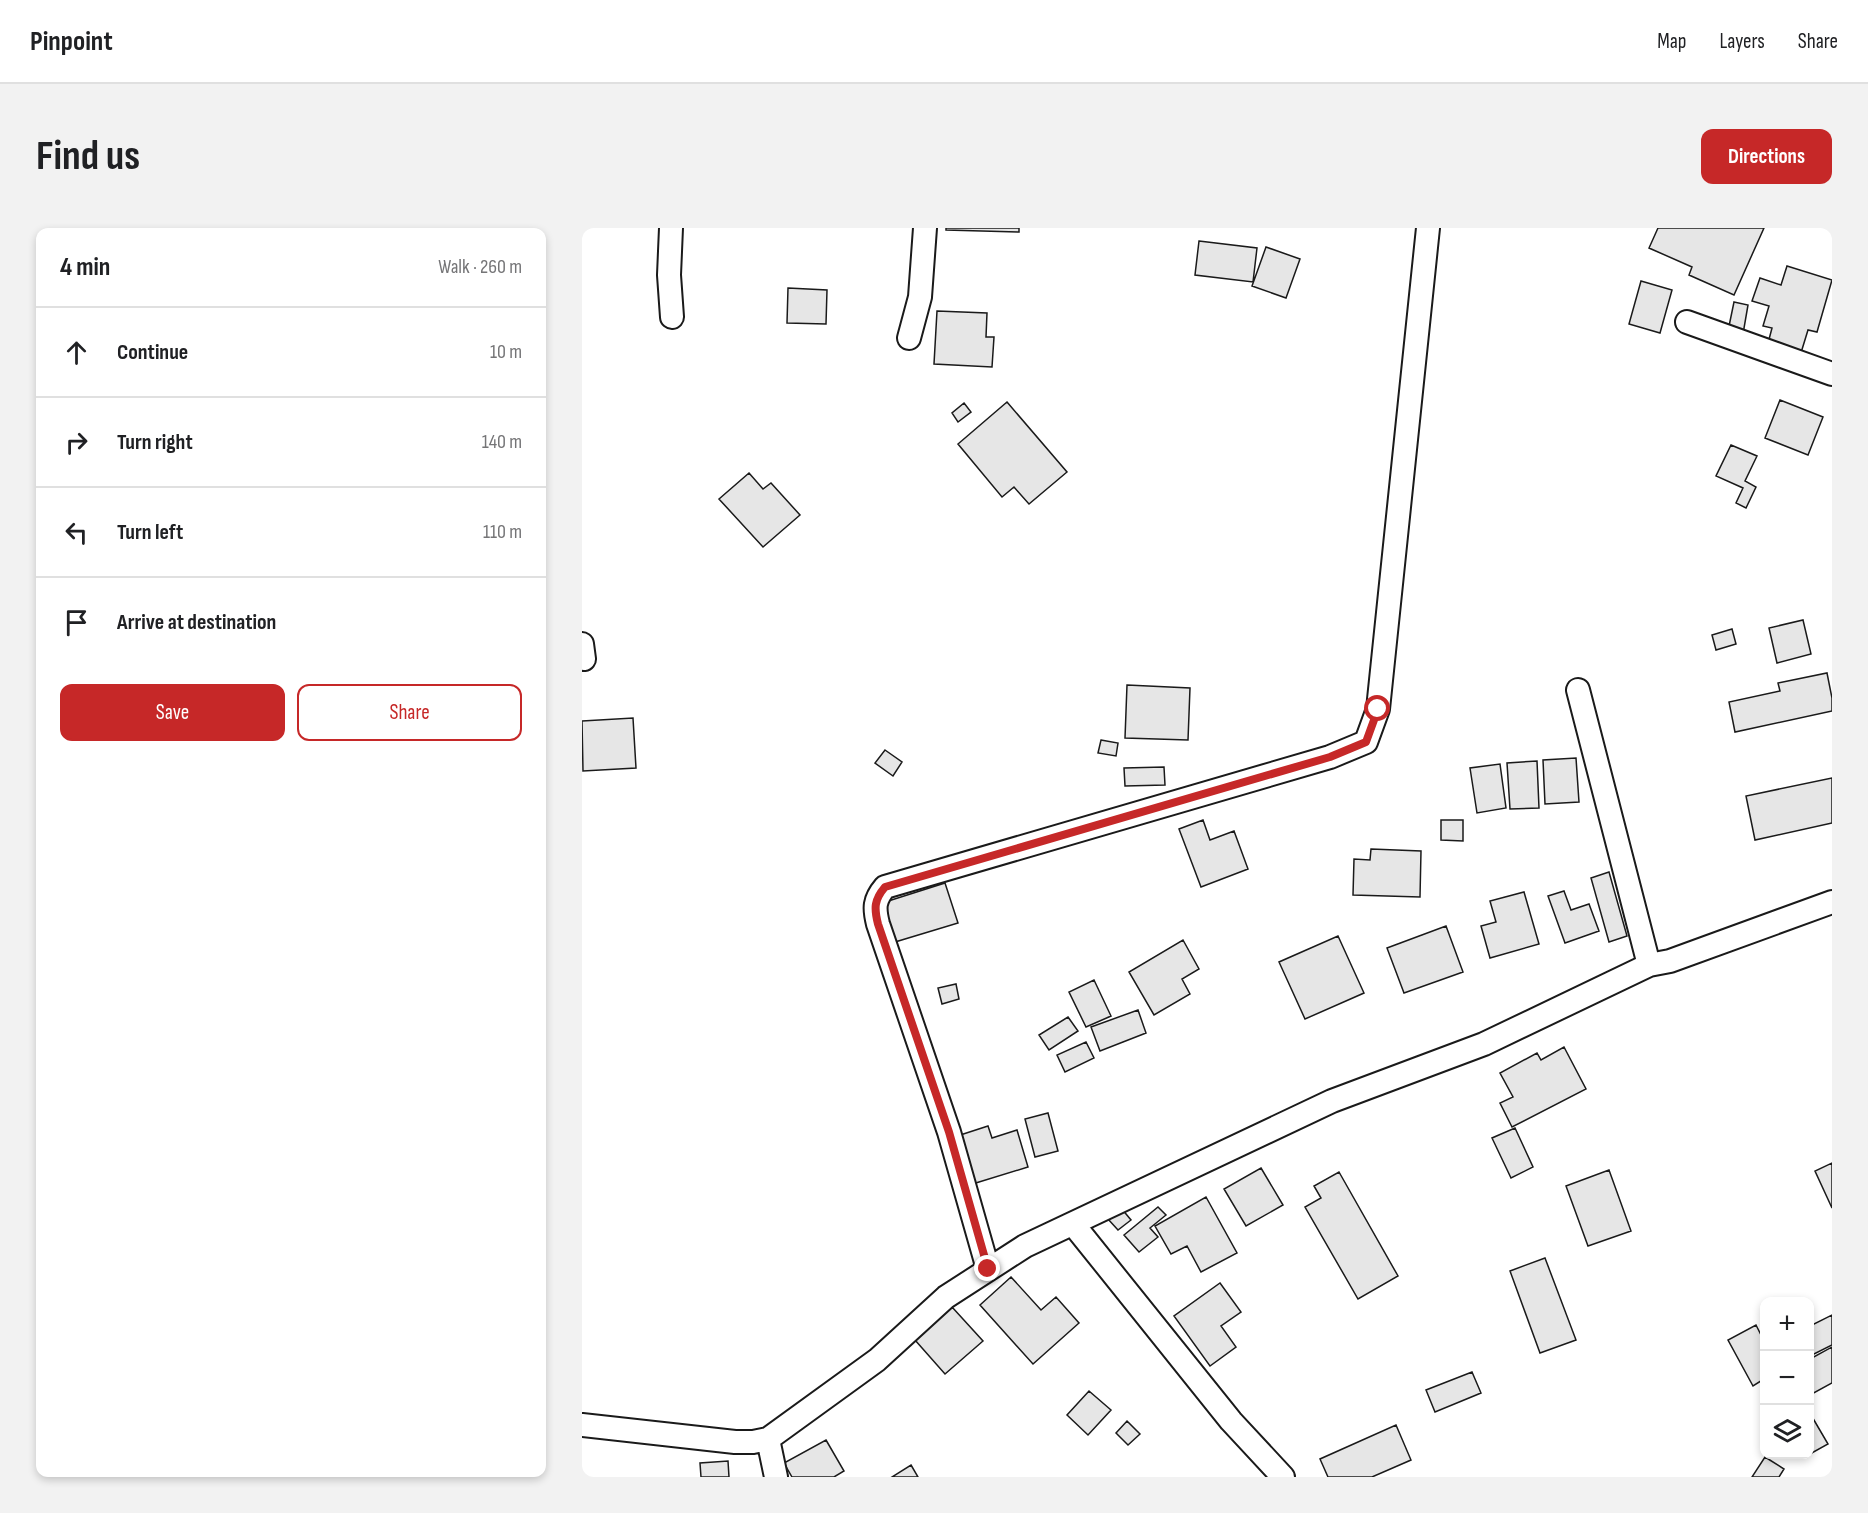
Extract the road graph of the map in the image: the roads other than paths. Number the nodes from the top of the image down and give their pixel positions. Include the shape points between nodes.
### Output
1 (671, 228) edge
2 (925, 228) edge
3 (1428, 228) edge
4 (672, 318) dead end
5 (1687, 322) dead end
6 (909, 338) dead end
7 (1832, 374) edge
8 (1578, 690) dead end
9 (1832, 902) edge
10 (1649, 965) junction
11 (1073, 1224) junction
12 (988, 1269) junction
13 (582, 1425) edge
14 (768, 1439) junction
15 (776, 1477) edge
16 (1282, 1477) edge

1 - 4 street
2 - 6 street via 920,297
3 - 12 street via 1378,709 1366,742 1319,760 885,887 877,896 874,908 878,924 949,1132
5 - 7 street
8 - 10 street
9 - 10 street via 1670,961
10 - 11 street via 1484,1044 1332,1101
11 - 12 street via 1025,1246
11 - 16 street via 1231,1421
12 - 14 street via 946,1297 877,1360
13 - 14 street via 735,1442
14 - 15 street

